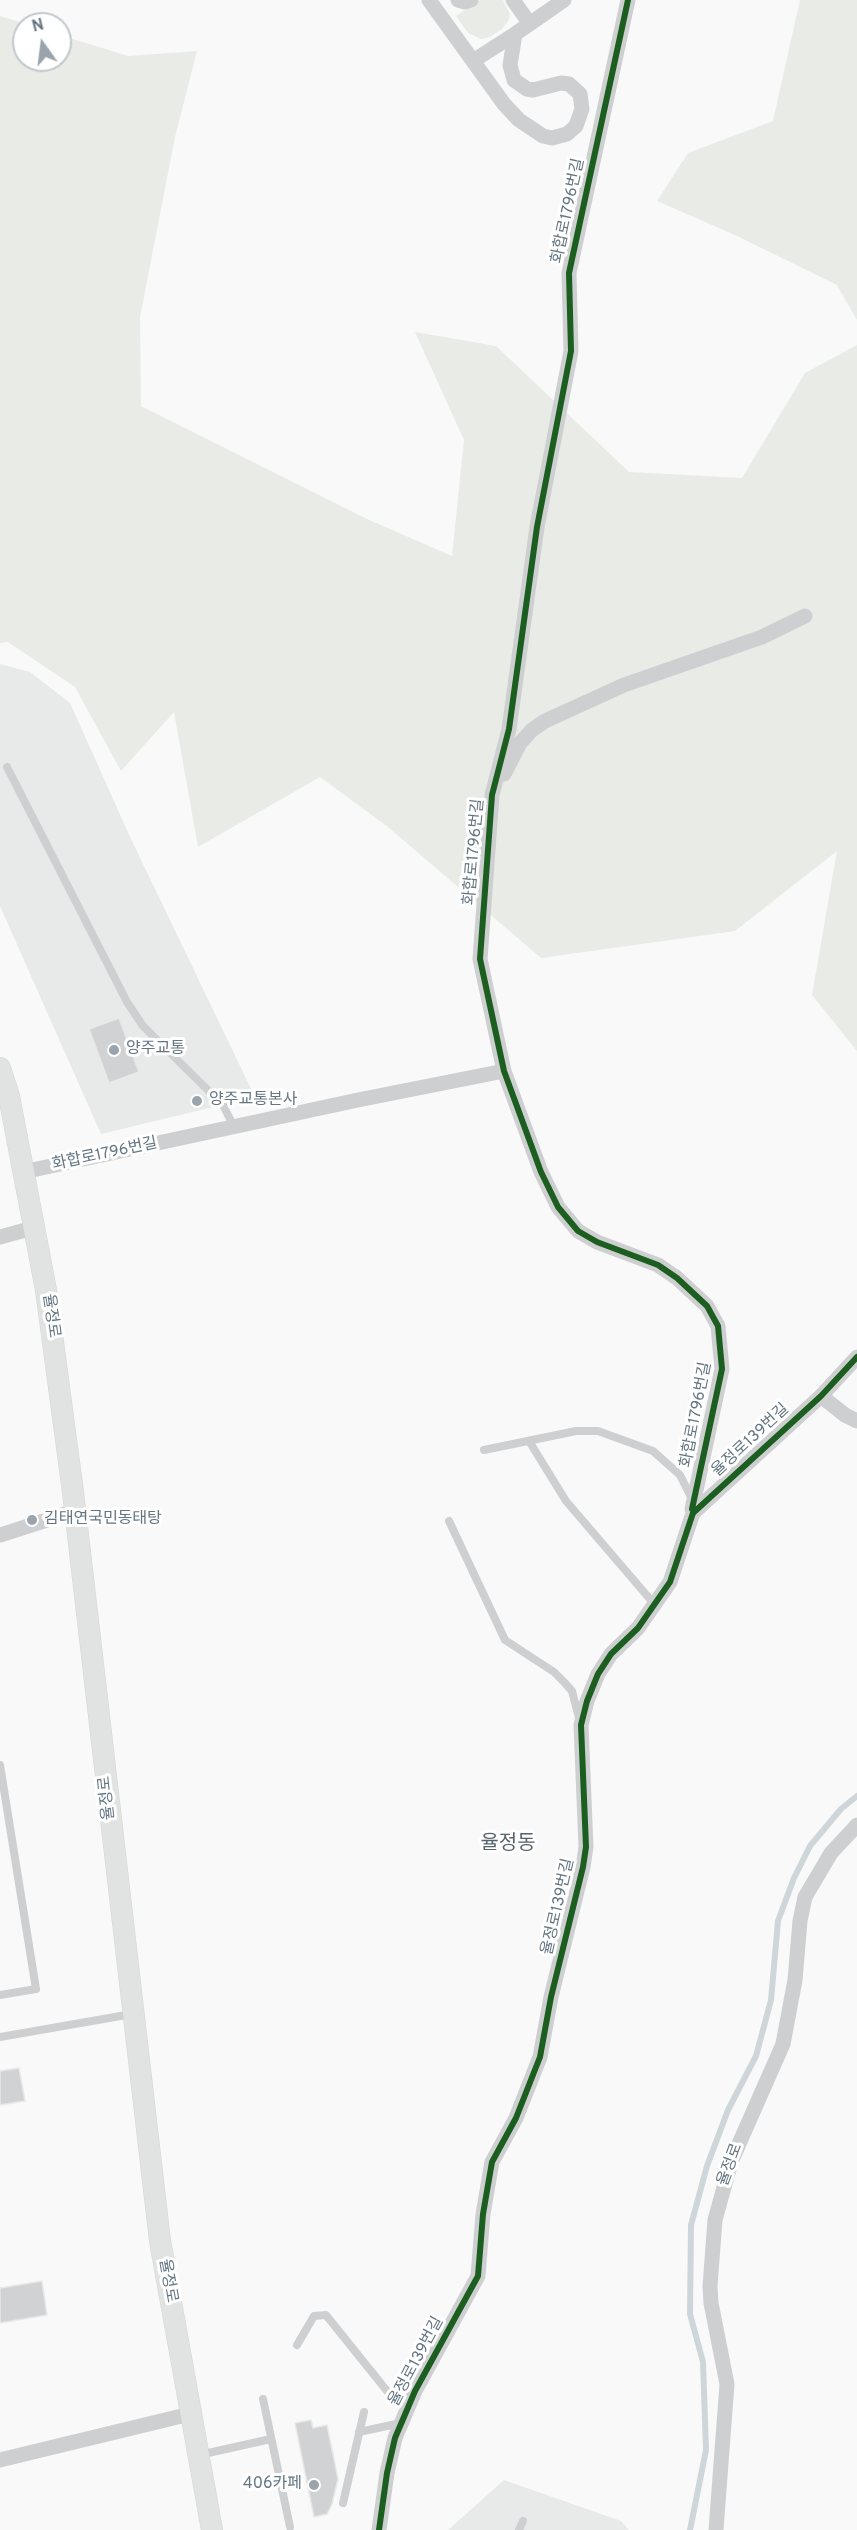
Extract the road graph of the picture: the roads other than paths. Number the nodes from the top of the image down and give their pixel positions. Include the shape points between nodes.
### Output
1 (429, 0) edge
2 (458, 0) edge
3 (471, 0) edge
4 (513, 0) edge
5 (564, 0) edge
6 (628, 0) edge
7 (544, 5) edge
8 (530, 24) junction
9 (515, 34) junction
10 (472, 61) junction
11 (806, 616) dead end
12 (7, 767) dead end
13 (492, 795) junction
14 (0, 1068) edge
15 (504, 1071) junction
16 (234, 1127) junction
17 (23, 1172) junction
18 (33, 1228) junction
19 (0, 1237) edge
20 (857, 1357) edge
21 (820, 1396) junction
22 (857, 1421) edge
23 (529, 1441) junction
24 (484, 1450) dead end
25 (75, 1511) junction
26 (692, 1512) junction
27 (449, 1521) dead end
28 (0, 1535) edge
29 (655, 1605) junction
30 (581, 1725) junction
31 (0, 1765) edge
32 (1, 1778) edge
33 (857, 1825) edge
34 (0, 1995) edge
35 (132, 2014) junction
36 (0, 2037) edge
37 (297, 2345) dead end
38 (263, 2399) dead end
39 (409, 2403) junction
40 (364, 2412) dead end
41 (190, 2414) junction
42 (401, 2423) junction
43 (359, 2432) junction
44 (271, 2439) junction
45 (198, 2455) junction
46 (0, 2460) edge
47 (343, 2503) dead end
48 (523, 2521) dead end
49 (290, 2527) dead end
50 (212, 2530) edge
51 (379, 2530) edge
52 (519, 2530) edge
53 (716, 2530) edge

1 - 10 street
2 - 3 street
4 - 8 street
5 - 7 street
6 - 13 street, 화합로1796번길 via 569,273 571,351 537,527 509,729
7 - 8 street
8 - 9 street
9 - 10 street
9 - 10 street via 510,65 519,85 533,90 569,84 580,94 582,109 573,130 552,138 519,120
11 - 13 street, 화합로1796번길 via 762,637 624,685 545,721 520,743
12 - 16 lane via 127,1002 143,1026 223,1105
13 - 15 street, 화합로1796번길 via 480,959
14 - 17 main road, 율정로
15 - 16 street, 화합로1796번길
15 - 26 street, 화합로1796번길 via 545,1180 558,1207 578,1231 658,1265 707,1305 718,1326 722,1369
16 - 17 street, 화합로1796번길
17 - 18 main road, 율정로
18 - 19 street
18 - 25 main road, 율정로 via 46,1290
20 - 21 street, 율정로139번길
21 - 22 street
21 - 26 street, 율정로139번길
23 - 24 lane
23 - 26 lane via 590,1430 653,1451 680,1475 691,1495
23 - 29 lane via 566,1501
25 - 28 street
25 - 35 main road, 율정로
26 - 29 street, 율정로139번길 via 670,1582
27 - 30 lane, 율정로139번길 via 505,1640 564,1682 572,1691
29 - 30 street, 율정로139번길 via 598,1674
30 - 39 street, 율정로139번길 via 583,1867 540,2057 516,2118 492,2162 478,2276
31 - 32 lane
32 - 34 lane via 36,1989
33 - 53 street, 율정로 via 831,1853 805,1898 783,2044 731,2162 715,2220 711,2303 727,2384
35 - 36 lane
35 - 41 main road, 율정로 via 160,2241
37 - 39 lane via 314,2316 326,2314 387,2391
38 - 44 lane
39 - 42 street, 율정로139번길
40 - 43 lane
41 - 45 main road, 율정로
41 - 46 street
42 - 43 lane
42 - 51 street, 율정로139번길 via 387,2473
43 - 47 lane
44 - 45 lane
44 - 49 lane
45 - 50 main road, 율정로
48 - 52 lane

